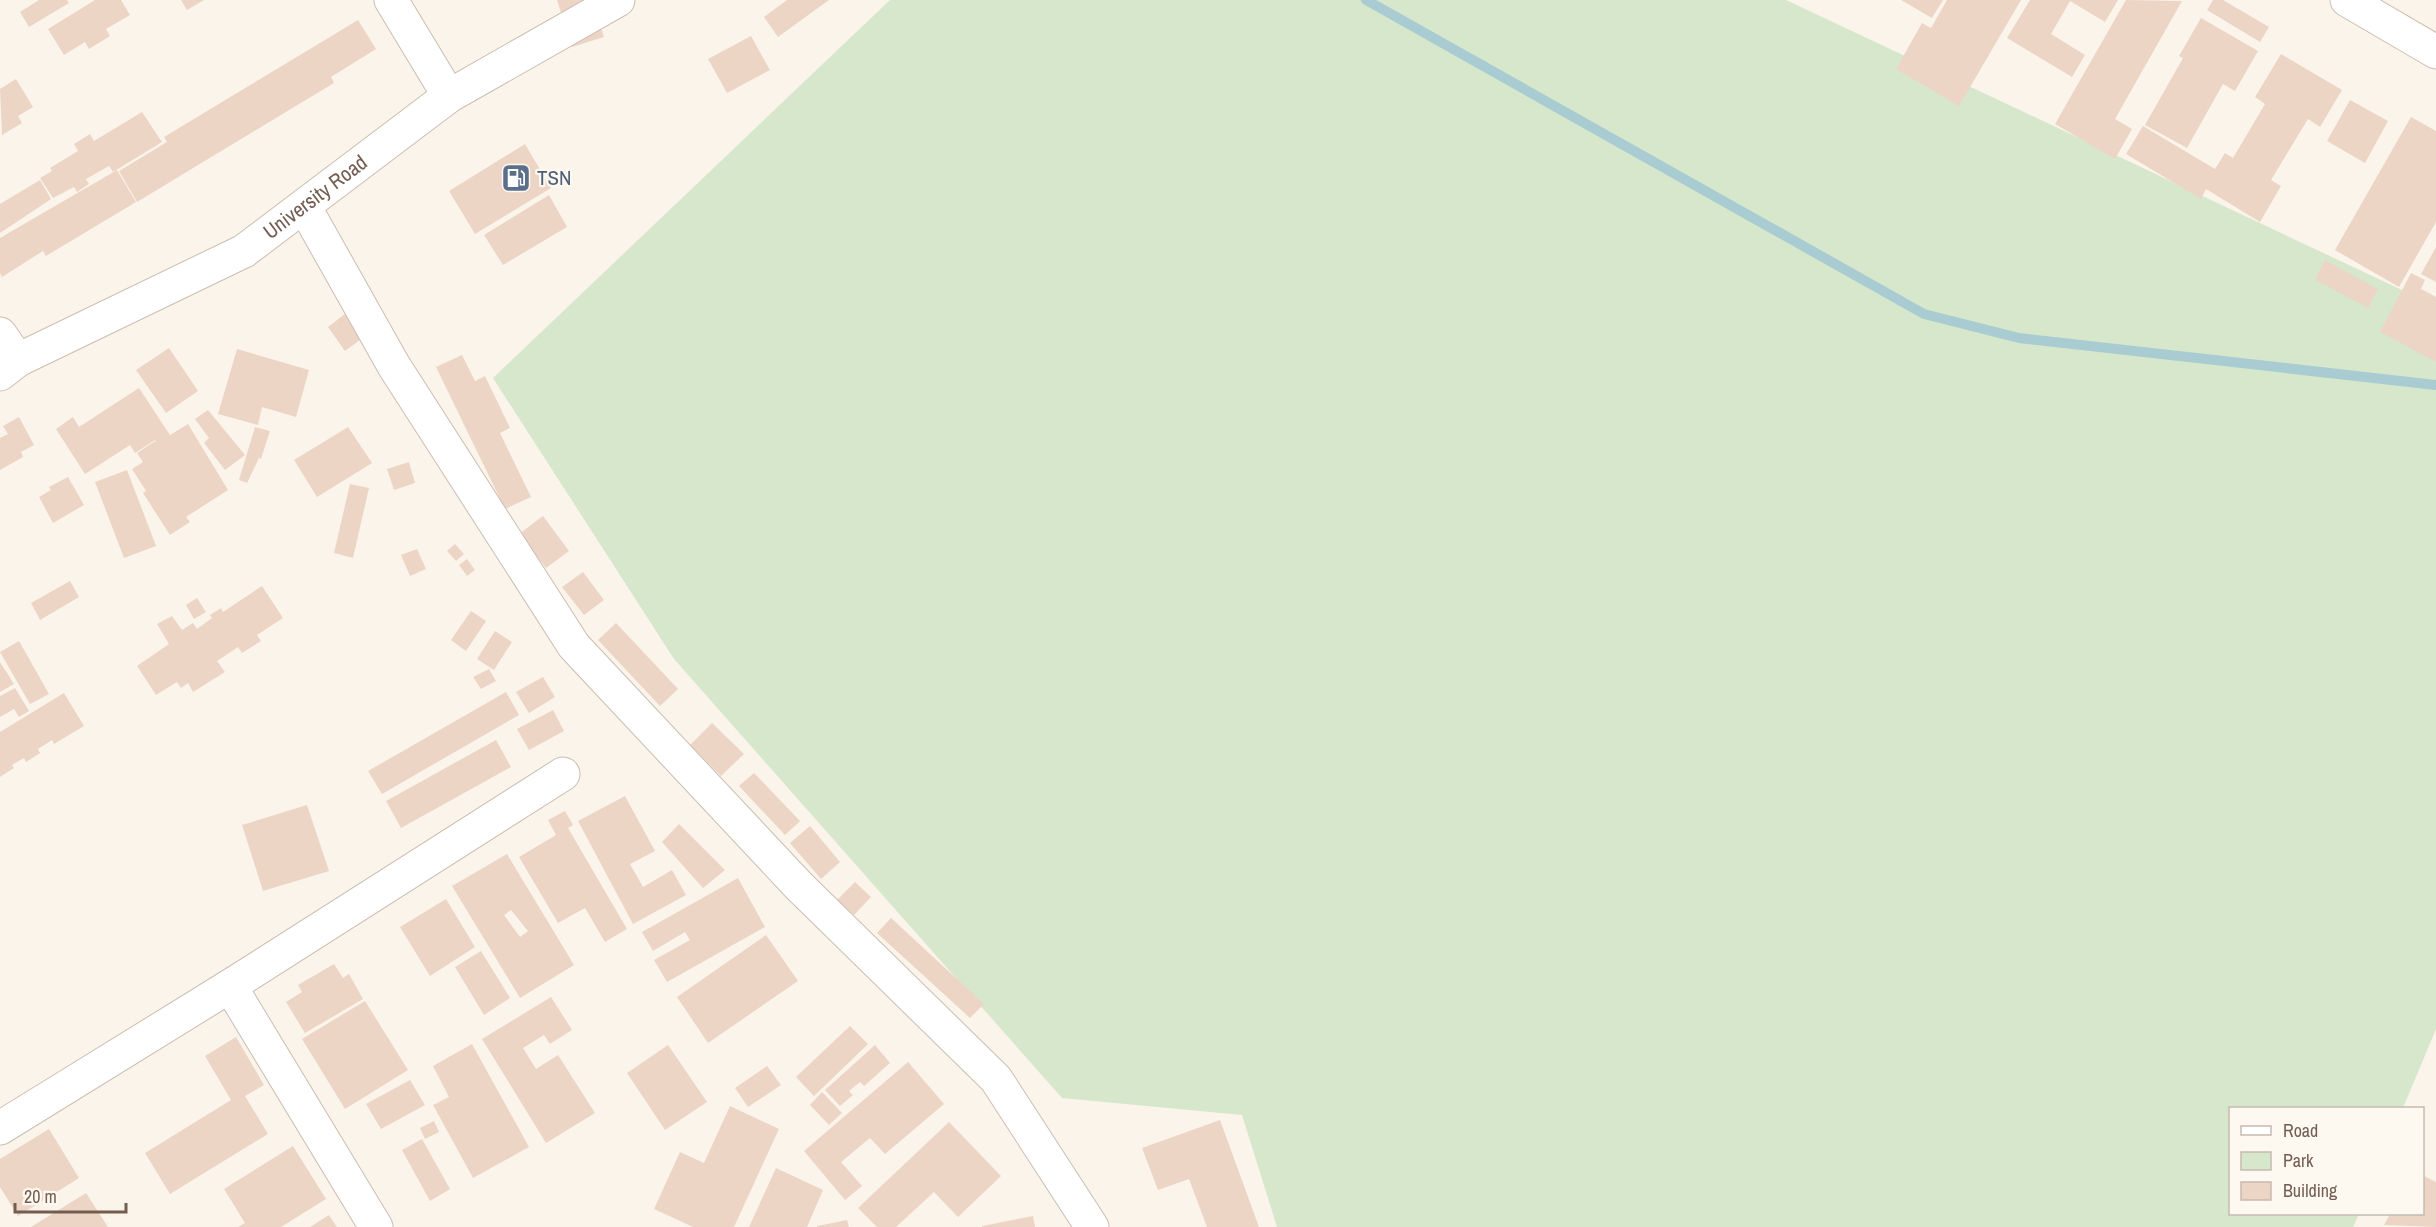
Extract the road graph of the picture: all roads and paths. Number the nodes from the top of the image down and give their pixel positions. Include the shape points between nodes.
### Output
1 (391, 0) edge
2 (618, 0) edge
3 (2346, 0) edge
4 (2436, 52) edge
5 (449, 96) junction
6 (304, 206) junction
7 (6, 356) edge
8 (563, 774) dead end
9 (230, 986) junction
10 (0, 1128) edge
11 (376, 1227) edge
12 (1092, 1227) edge

1 - 5 street
2 - 5 street, University Road
3 - 4 street
5 - 6 street, University Road
6 - 7 street, University Road via 244,251
6 - 12 street via 394,366 574,646 800,886 996,1079
8 - 9 street
9 - 10 street
9 - 11 street

